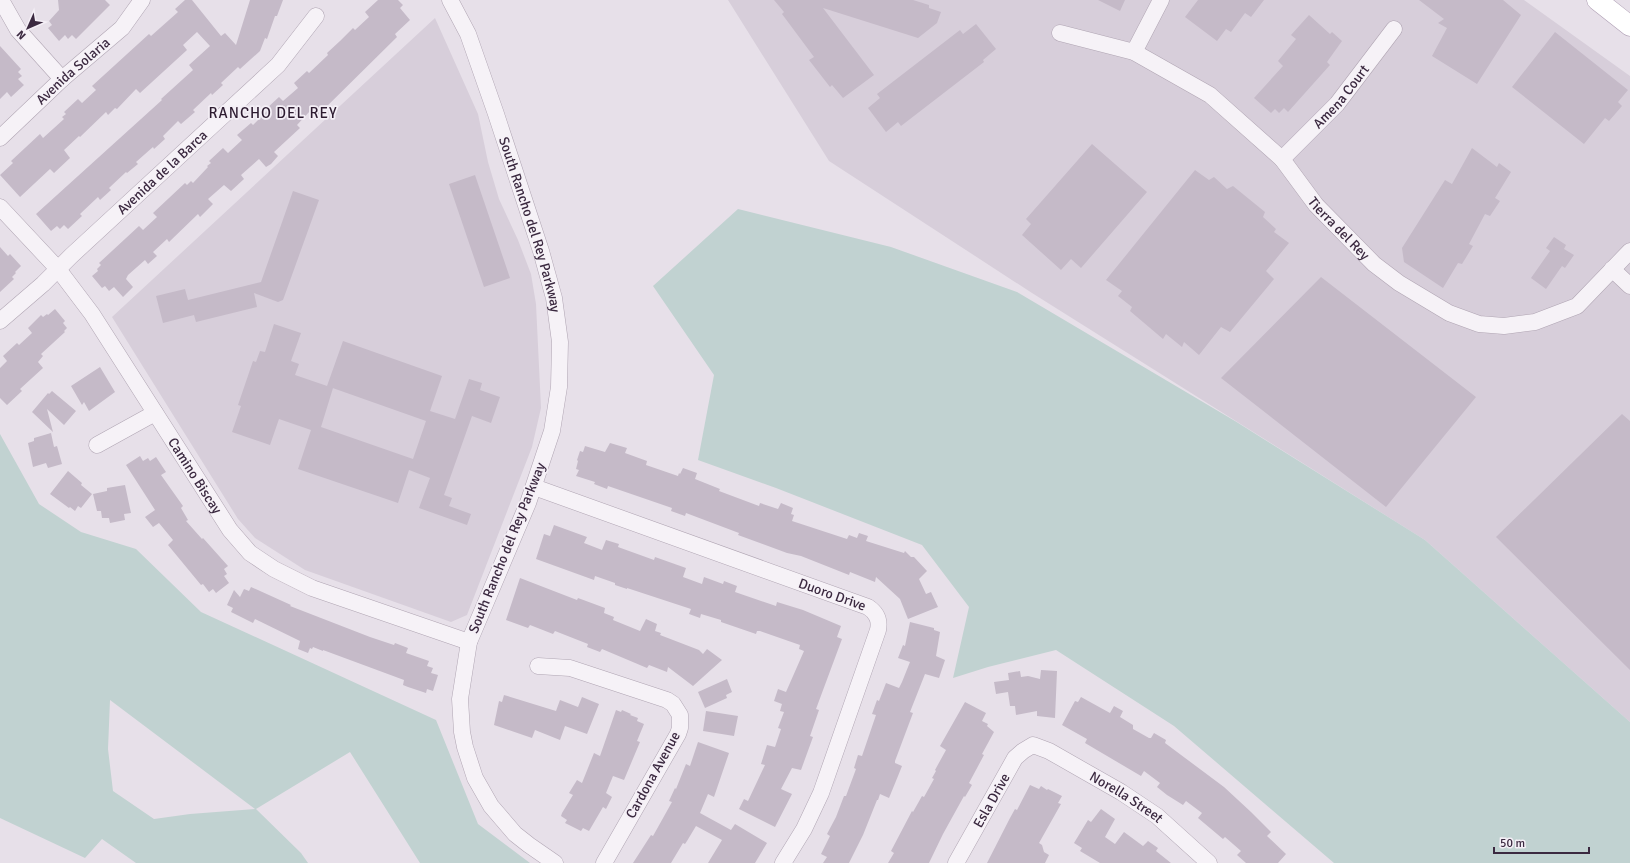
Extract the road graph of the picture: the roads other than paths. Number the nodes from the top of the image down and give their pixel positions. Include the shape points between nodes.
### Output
1 (1, 0) edge
2 (142, 0) edge
3 (450, 0) edge
4 (1161, 0) edge
5 (1597, 0) edge
6 (316, 16) dead end
7 (1630, 26) edge
8 (1394, 29) dead end
9 (1060, 33) dead end
10 (1134, 52) junction
11 (62, 79) junction
12 (0, 138) edge
13 (1282, 159) junction
14 (0, 207) edge
15 (1630, 251) edge
16 (58, 269) junction
17 (1612, 270) junction
18 (1630, 286) edge
19 (0, 321) edge
20 (155, 413) junction
21 (97, 445) dead end
22 (534, 488) junction
23 (470, 642) junction
24 (538, 666) dead end
25 (1033, 745) joint
26 (555, 863) edge
27 (604, 863) edge
28 (783, 863) edge
29 (956, 863) edge
30 (1209, 863) edge

1 - 11 street via 18,30
2 - 11 street, Avenida Solaria via 122,28
3 - 22 street, South Rancho del Rey Parkway via 468,34 494,107 554,298 560,342 559,387 552,431
4 - 10 street
5 - 7 main road
6 - 16 street, Avenida de la Barca via 278,65
8 - 13 street, Amena Court via 1337,104
9 - 10 street, Tierra del Rey
10 - 13 street, Tierra del Rey via 1210,95
11 - 12 street, Avenida Solaria
13 - 17 street, Tierra del Rey via 1316,205 1374,264 1399,283 1449,313 1479,324 1504,326 1535,322 1577,306
14 - 16 street, Camino Biscay
15 - 17 street, Tierra del Rey
16 - 19 street, Avenida de la Barca
16 - 20 street, Camino Biscay via 92,314
17 - 18 street
20 - 21 street
20 - 23 street, Camino Biscay via 230,530 250,553 274,569 312,588
22 - 23 street, South Rancho del Rey Parkway
22 - 28 street, Duoro Drive via 868,607 876,615 879,620 878,630 821,792 804,829
23 - 26 street, South Rancho del Rey Parkway via 460,699 460,716 471,768 502,820 529,845
24 - 27 street, Cardona Avenue via 570,668 661,697 673,704 680,715 678,734
25 - 29 street, Esla Drive via 1014,758
25 - 30 street, Norella Street via 1055,754 1153,813

